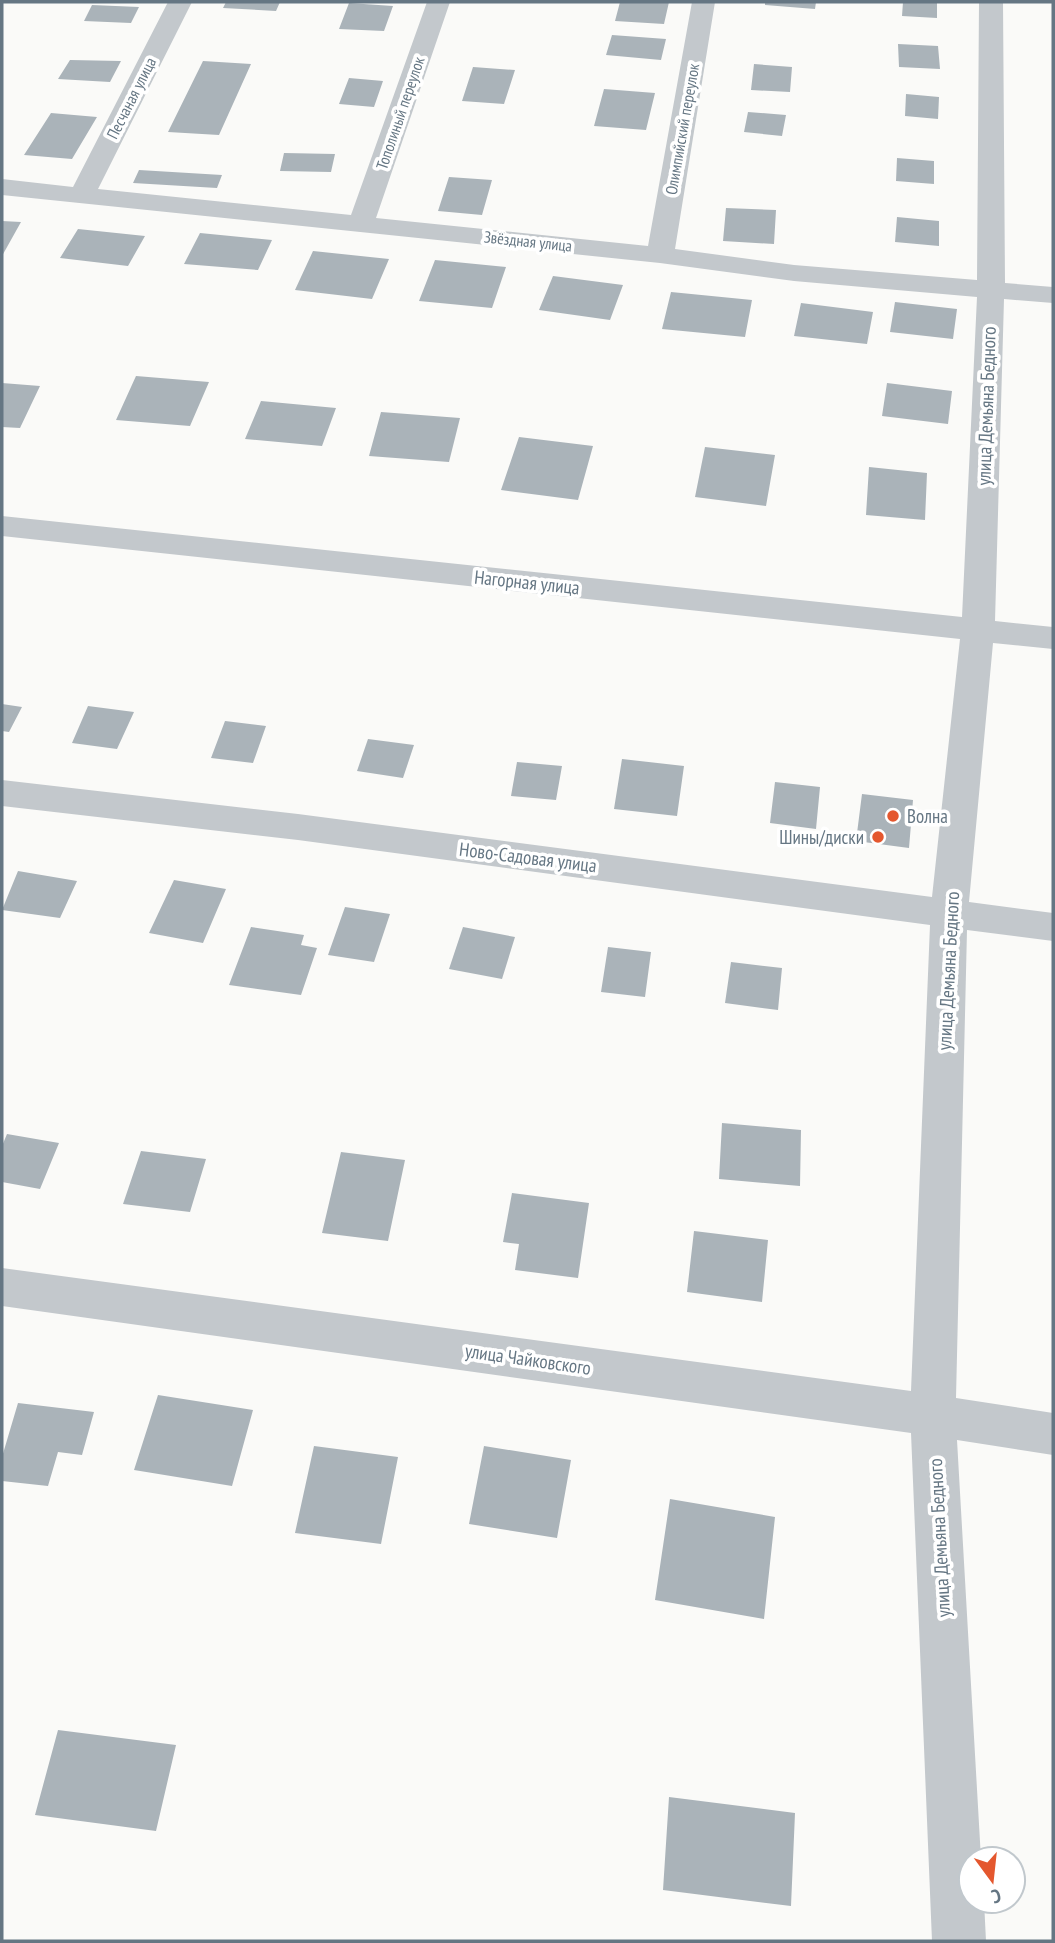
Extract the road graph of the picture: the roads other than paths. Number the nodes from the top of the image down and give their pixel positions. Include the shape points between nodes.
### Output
1 (180, 2) edge
2 (439, 2) edge
3 (704, 2) edge
4 (991, 2) edge
5 (2, 187) edge
6 (82, 195) junction
7 (361, 224) junction
8 (660, 255) junction
9 (990, 289) junction
10 (1053, 295) edge
11 (2, 526) edge
12 (978, 630) junction
13 (1053, 638) edge
14 (2, 793) edge
15 (949, 913) junction
16 (1053, 927) edge
17 (2, 1287) edge
18 (933, 1415) junction
19 (1053, 1434) edge
20 (959, 1941) edge

1 - 6 street, Песчаная улица
2 - 7 street, Тополиный переулок
3 - 8 street, Олимпийский переулок
4 - 9 street, улица Демьяна Бедного
5 - 6 street, Звёздная улица
6 - 7 street, Звёздная улица
7 - 8 street, Звёздная улица
8 - 9 street, Звёздная улица via 794,274
9 - 10 street, Звёздная улица
9 - 12 street, улица Демьяна Бедного
11 - 12 street, Нагорная улица
12 - 13 street, Нагорная улица
12 - 15 street, улица Демьяна Бедного
14 - 15 street, Ново-Садовая улица
15 - 16 street, Ново-Садовая улица
15 - 18 street, улица Демьяна Бедного
17 - 18 street, улица Чайковского
18 - 19 street, улица Чайковского
18 - 20 street, улица Демьяна Бедного

